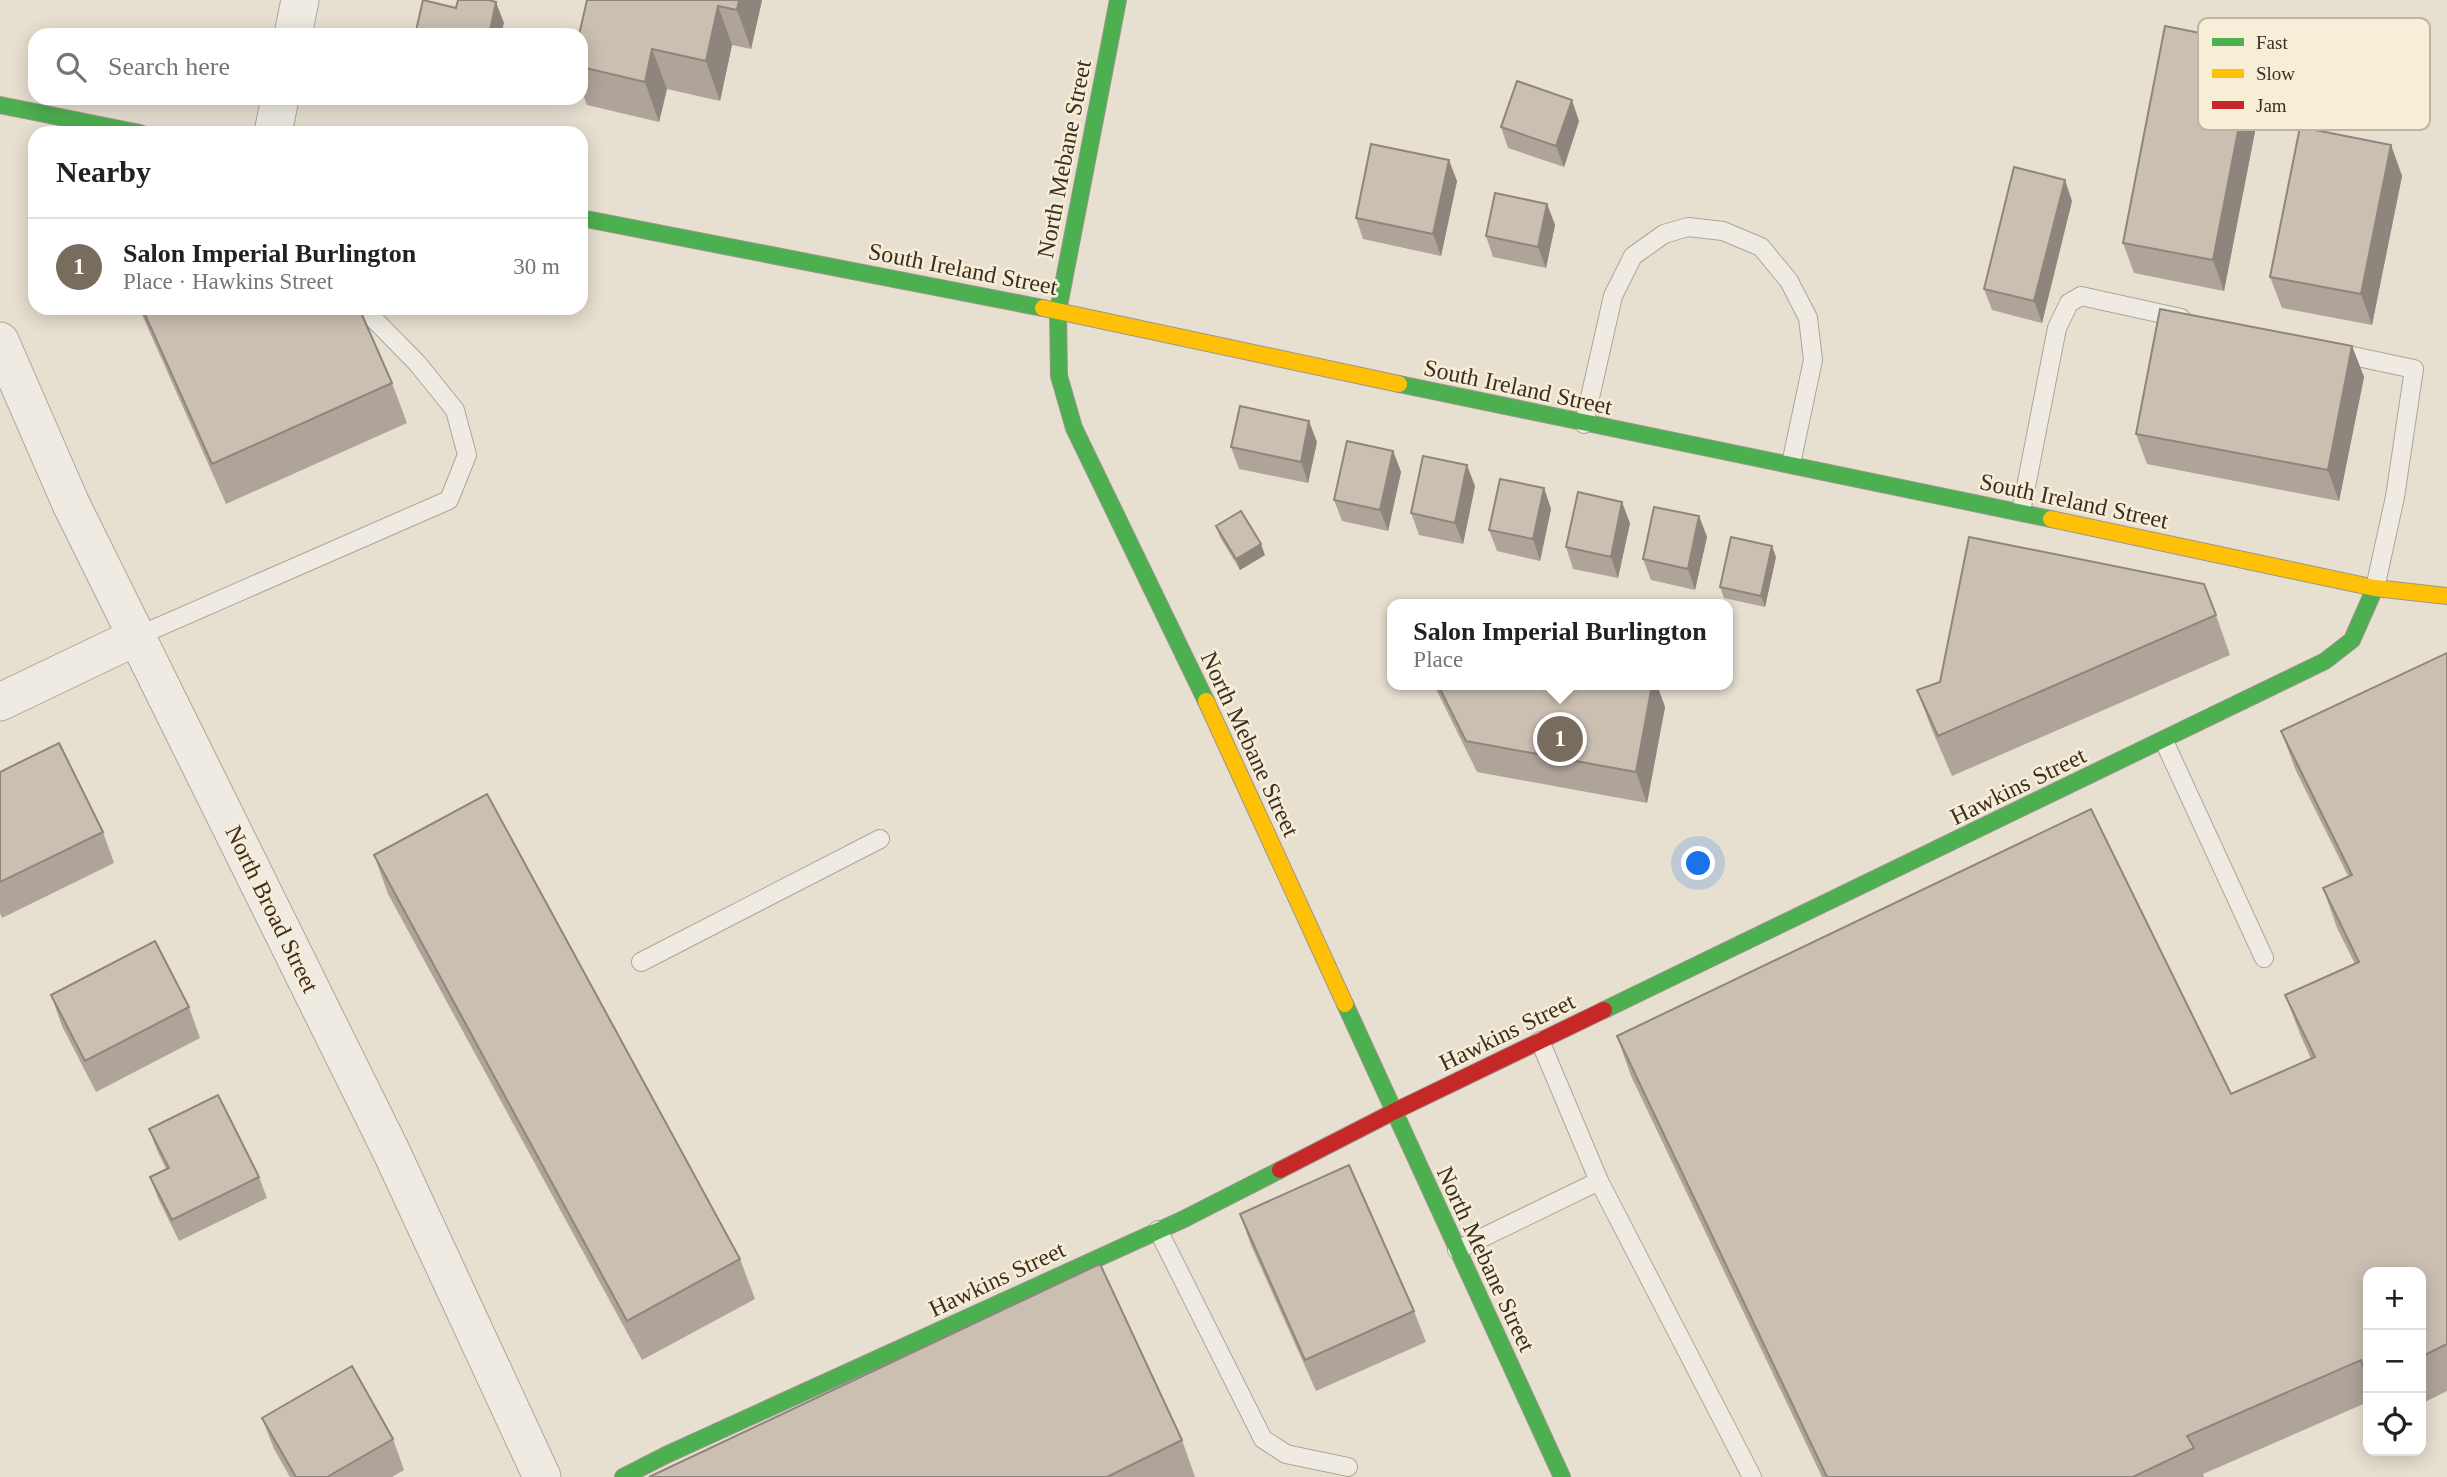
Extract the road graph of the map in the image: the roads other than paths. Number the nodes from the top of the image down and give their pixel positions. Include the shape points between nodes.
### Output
1 (300, 0) edge
2 (1118, 0) edge
3 (294, 28) edge
4 (0, 105) edge
5 (279, 105) edge
6 (105, 126) edge
7 (274, 126) edge
8 (588, 219) edge
9 (1058, 311) junction
10 (370, 315) edge
11 (2201, 322) edge
12 (0, 341) edge
13 (2321, 349) edge
14 (1584, 424) junction
15 (1791, 464) junction
16 (2021, 512) junction
17 (2375, 588) junction
18 (2447, 596) edge
19 (138, 636) junction
20 (0, 702) edge
21 (2164, 741) junction
22 (880, 839) dead end
23 (2264, 958) dead end
24 (641, 962) dead end
25 (1540, 1041) junction
26 (1394, 1112) junction
27 (1599, 1181) junction
28 (1158, 1230) junction
29 (1457, 1250) junction
30 (1348, 1467) dead end
31 (542, 1477) edge
32 (623, 1477) edge
33 (1562, 1477) edge
34 (1752, 1477) edge

1 - 3 street
2 - 9 street, North Mebane Street
4 - 6 street
5 - 7 street
8 - 9 street, South Ireland Street
9 - 14 street, South Ireland Street
9 - 26 street, North Mebane Street via 1059,376 1074,428 1205,699
10 - 19 lane via 455,410 467,455 449,500
11 - 16 lane via 2081,296 2069,303 2057,328
12 - 19 street, North Broad Street via 71,504
13 - 17 lane via 2414,369 2395,497
14 - 15 street, South Ireland Street
14 - 15 lane via 1613,296 1633,256 1664,234 1688,227 1723,231 1761,247 1789,281 1808,318 1813,360
15 - 16 street, South Ireland Street
16 - 17 street, South Ireland Street
17 - 18 street, South Ireland Street
17 - 21 street, Hawkins Street via 2352,640 2325,662
19 - 20 street
19 - 31 street, North Broad Street via 391,1151
21 - 23 lane
21 - 25 street, Hawkins Street
22 - 24 lane
25 - 26 street, Hawkins Street
25 - 27 lane
26 - 28 street, Hawkins Street
26 - 29 street, North Mebane Street
27 - 29 lane
27 - 34 lane
28 - 30 lane via 1263,1439 1286,1454
28 - 32 street, Hawkins Street
29 - 33 street, North Mebane Street

